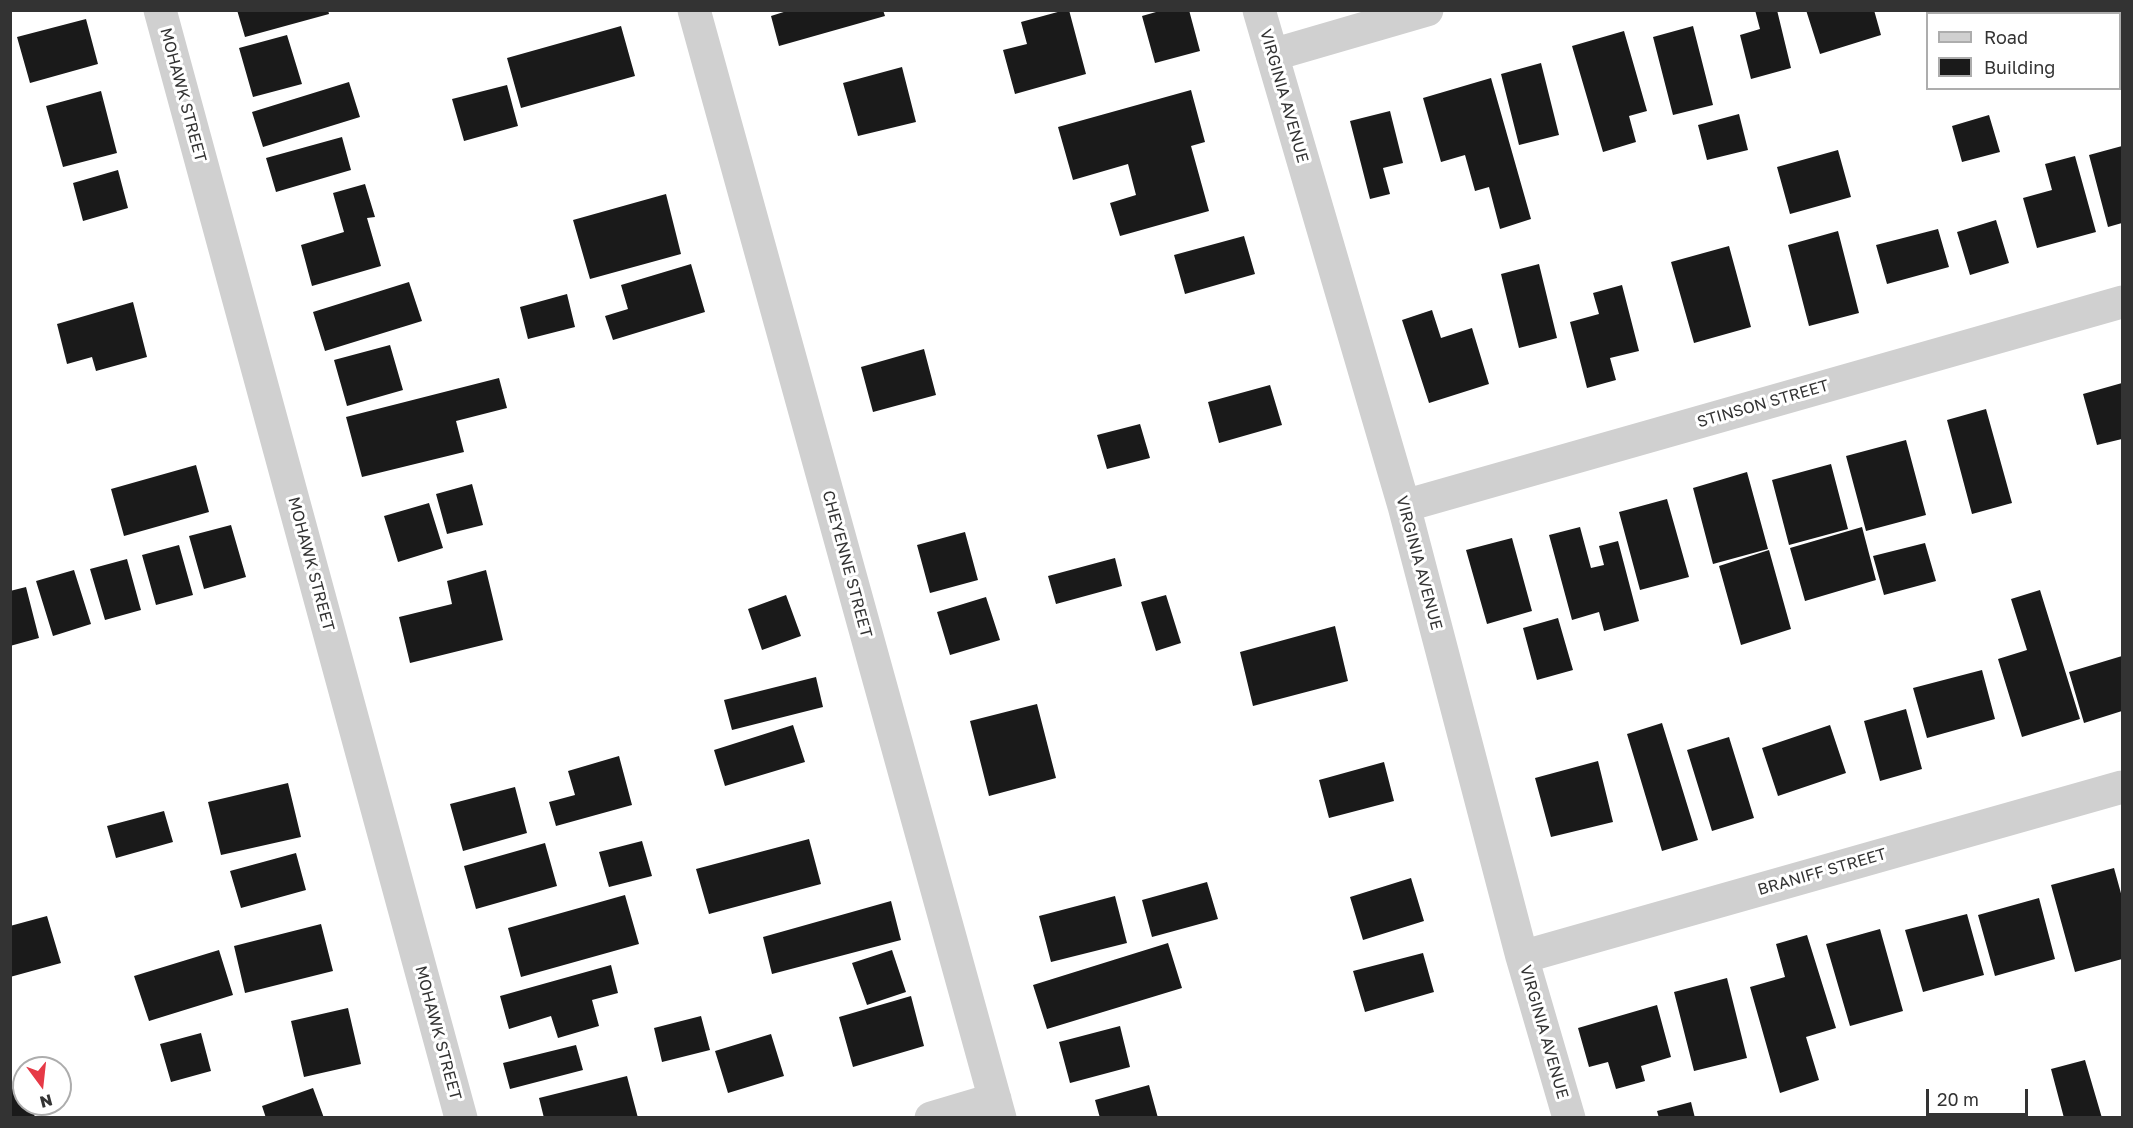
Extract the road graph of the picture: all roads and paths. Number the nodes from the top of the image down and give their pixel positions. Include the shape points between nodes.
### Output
1 (160, 10) edge
2 (694, 10) edge
3 (1259, 10) edge
4 (1427, 10) edge
5 (1272, 55) junction
6 (2122, 302) edge
7 (1404, 506) junction
8 (2122, 787) edge
9 (1522, 957) junction
10 (997, 1108) edge
11 (461, 1118) edge
12 (931, 1118) edge
13 (1569, 1118) edge

1 - 11 street, MOHAWK STREET
2 - 10 street, CHEYENNE STREET
3 - 5 street, VIRGINIA AVENUE
4 - 5 street
5 - 7 street, VIRGINIA AVENUE
6 - 7 street, STINSON STREET
7 - 9 street, VIRGINIA AVENUE
8 - 9 street, BRANIFF STREET
9 - 13 street, VIRGINIA AVENUE
10 - 12 street

